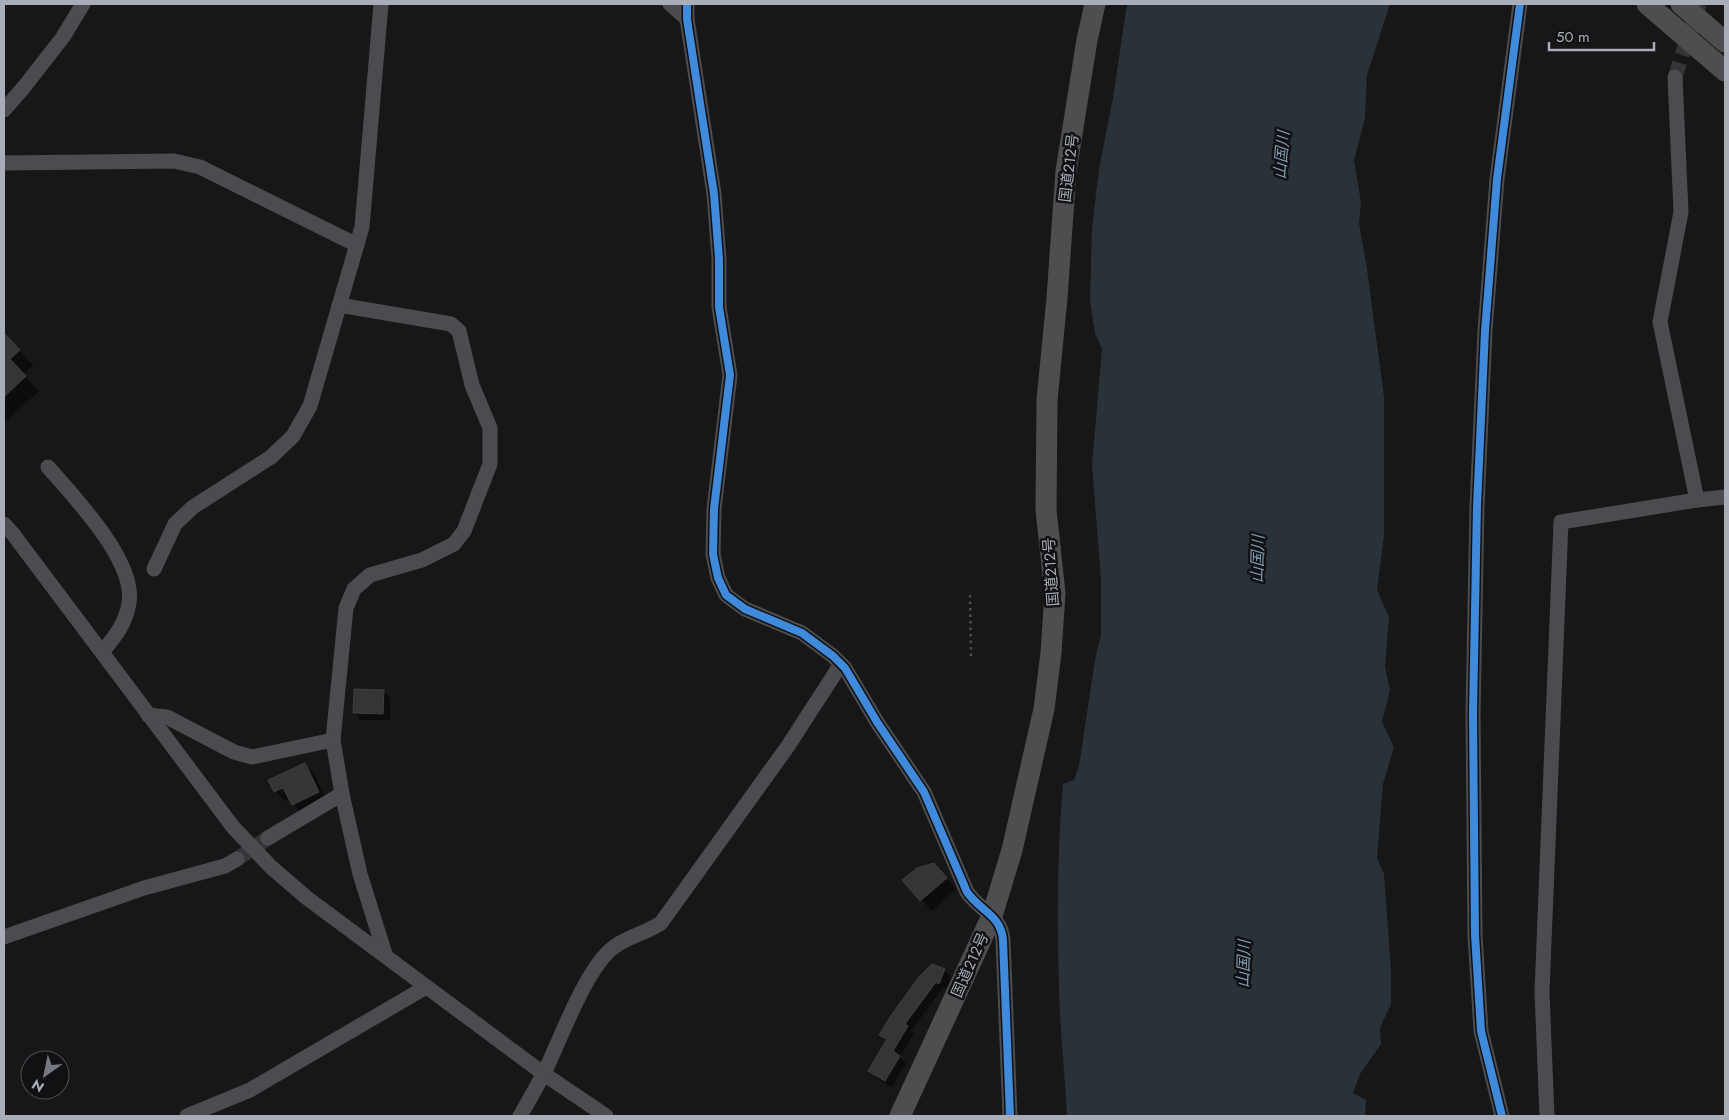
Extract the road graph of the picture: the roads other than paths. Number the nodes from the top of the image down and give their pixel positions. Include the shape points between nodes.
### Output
1 (83, 4) edge
2 (381, 4) edge
3 (670, 4) edge
4 (1095, 4) edge
5 (1520, 4) edge
6 (1647, 4) edge
7 (1681, 4) edge
8 (687, 11) edge
9 (1725, 42) edge
10 (1725, 71) edge
11 (1676, 77) tunnel mouth
12 (4, 110) edge
13 (4, 163) edge
14 (357, 245) junction
15 (339, 305) junction
16 (48, 467) dead end
17 (1725, 497) edge
18 (1697, 500) junction
19 (4, 524) edge
20 (154, 569) dead end
21 (102, 652) junction
22 (841, 664) junction
23 (148, 715) junction
24 (333, 740) junction
25 (342, 794) junction
26 (268, 838) tunnel mouth
27 (237, 859) tunnel mouth
28 (992, 916) junction
29 (4, 937) edge
30 (385, 954) junction
31 (426, 987) junction
32 (544, 1074) junction
33 (187, 1116) edge
34 (520, 1116) edge
35 (606, 1116) edge
36 (900, 1116) edge
37 (1010, 1116) edge
38 (1502, 1116) edge
39 (1547, 1116) edge

1 - 12 street via 63,38
2 - 14 street via 362,227
3 - 8 street
4 - 28 highway, 国道212号 via 1066,171 1047,400 1046,510 1055,592 1051,653 1044,709 1022,810
5 - 38 street via 1497,179 1485,331 1477,506 1473,714 1475,935 1481,1031
6 - 10 highway
7 - 9 highway
8 - 22 street via 714,194 719,307 730,375 714,509 713,554 718,578 726,595 745,609 802,633
11 - 18 street via 1681,212 1660,322
13 - 14 street via 174,161 200,167
14 - 15 street
15 - 20 street via 310,406 293,436 271,457 193,507 175,524
15 - 24 street via 451,324 459,331 472,385 490,428 490,464 464,531 454,544 422,560 370,575 354,589 346,608
16 - 21 street via 114,549 127,580 130,601 125,618 116,636
17 - 18 street
18 - 39 street via 1561,522 1542,992
19 - 21 street
21 - 23 street
22 - 28 street via 924,792 967,892
22 - 32 street via 788,746 661,923 649,932 613,947 591,974
23 - 24 street via 167,717 234,752 252,757
23 - 30 street via 233,828 271,867 307,898
24 - 25 street
25 - 26 street
25 - 30 street via 360,874
27 - 29 street via 225,866 144,888
28 - 36 highway, 国道212号
28 - 37 street via 1002,931
30 - 31 street
31 - 32 street
31 - 33 street via 250,1090
32 - 34 street
32 - 35 street

